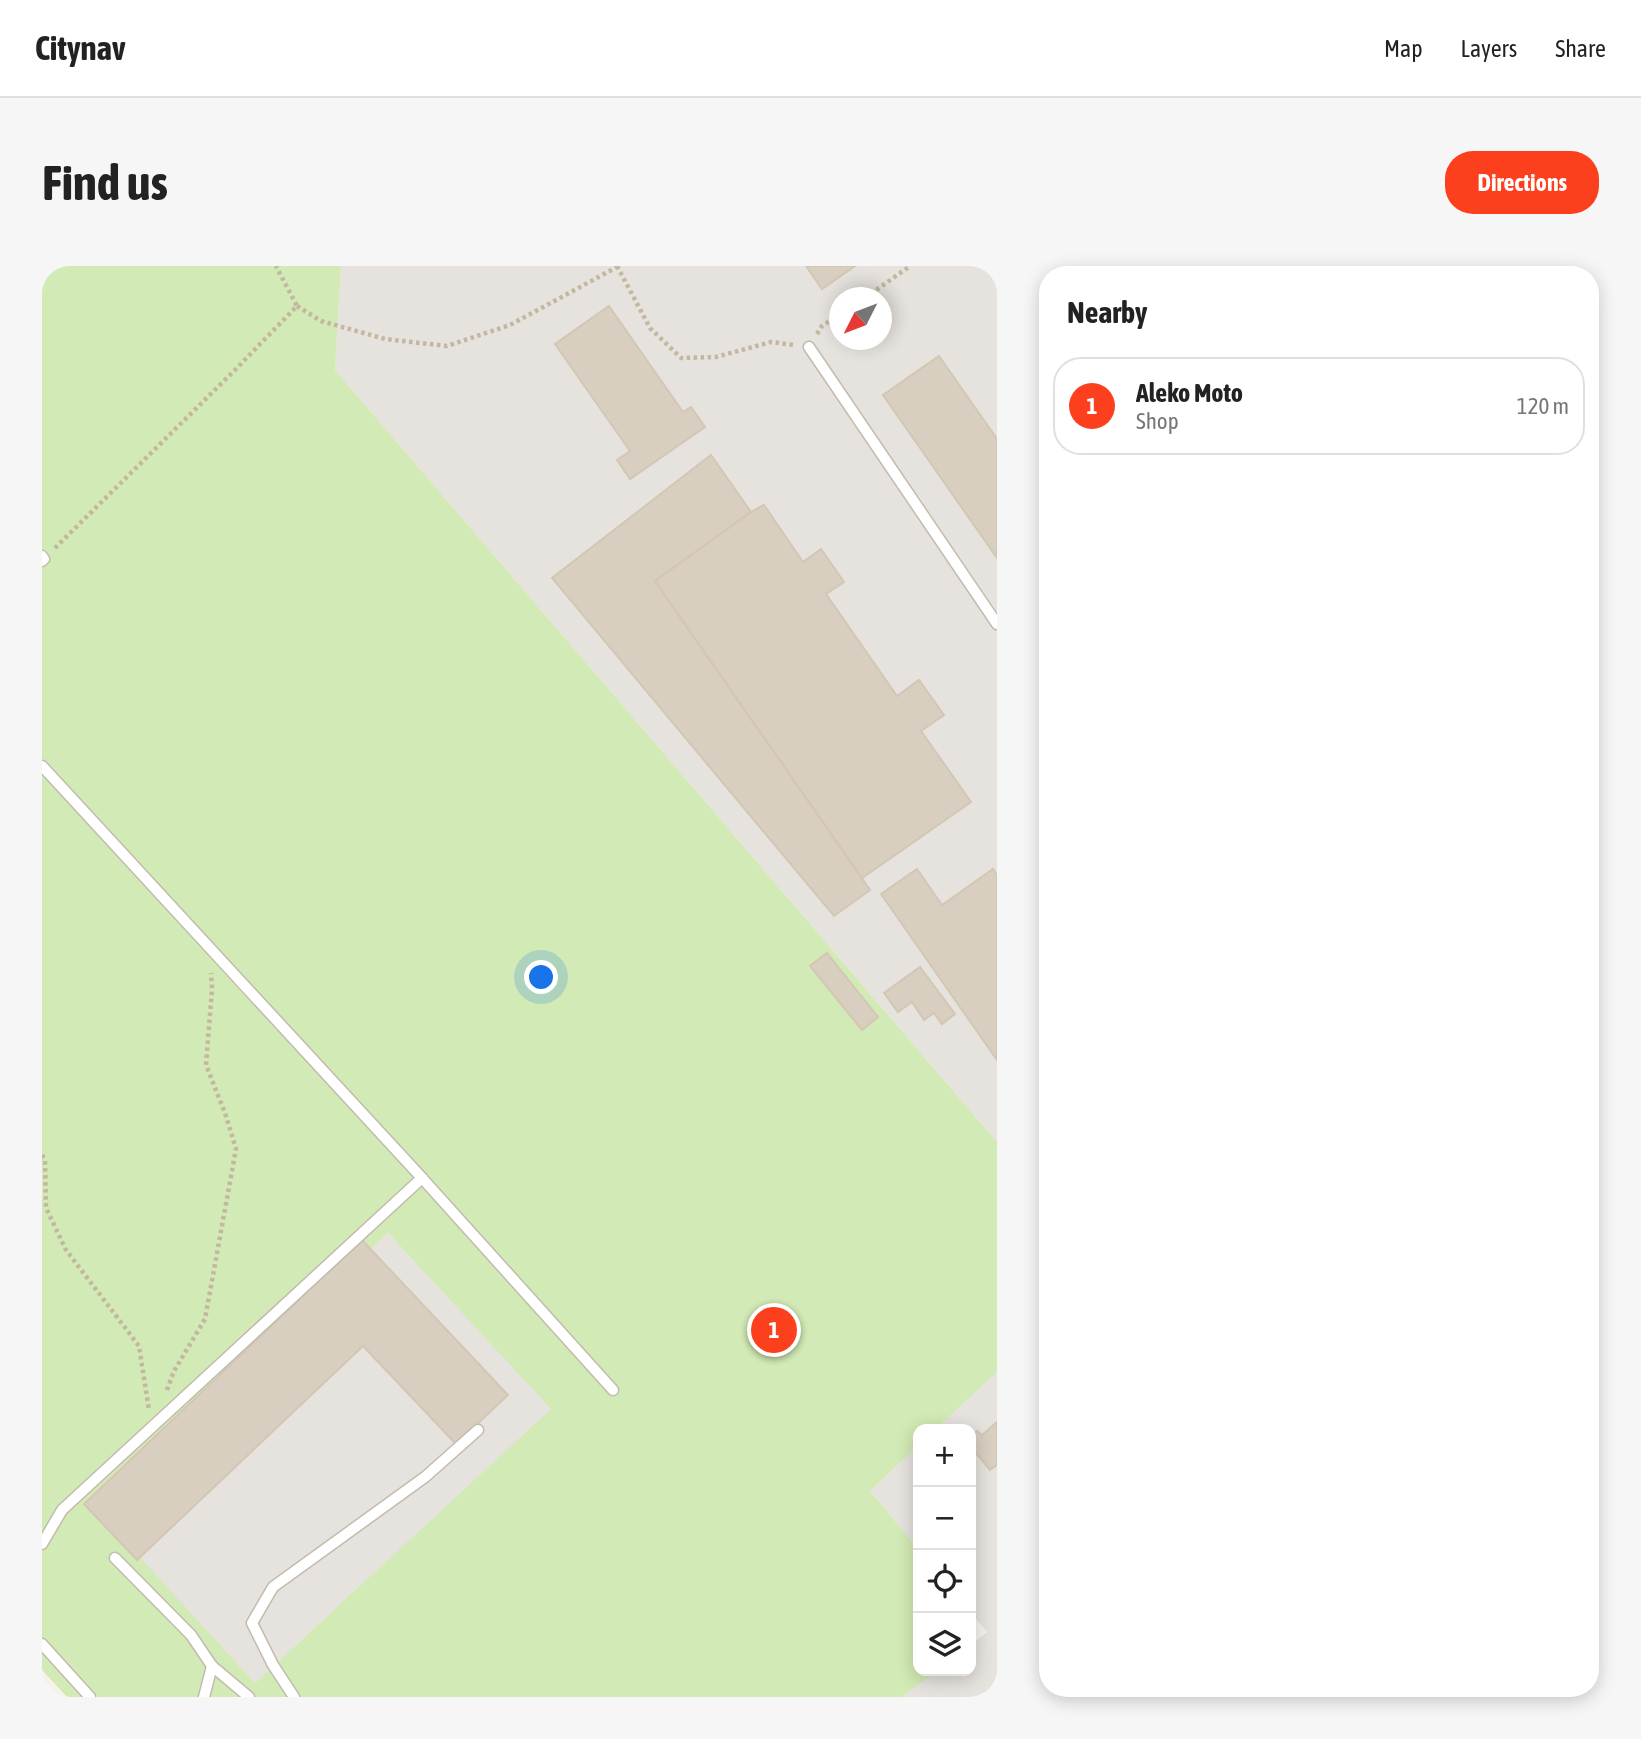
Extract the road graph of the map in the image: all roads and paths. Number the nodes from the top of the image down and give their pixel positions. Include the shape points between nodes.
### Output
1 (275, 266) edge
2 (617, 266) edge
3 (910, 266) edge
4 (880, 287) edge
5 (297, 306) junction
6 (829, 321) edge
7 (808, 347) junction
8 (43, 559) edge
9 (997, 624) edge
10 (42, 766) edge
11 (209, 947) junction
12 (42, 1154) edge
13 (422, 1178) junction
14 (613, 1390) dead end
15 (166, 1393) dead end
16 (152, 1427) junction
17 (478, 1430) dead end
18 (42, 1544) edge
19 (115, 1558) dead end
20 (42, 1644) edge
21 (212, 1665) junction
22 (90, 1697) edge
23 (204, 1697) edge
24 (249, 1697) edge
25 (293, 1697) edge

1 - 5 path
2 - 5 path via 510,325 447,346 385,339 321,321
2 - 7 path via 650,328 681,358 716,357 771,342
3 - 4 path
5 - 8 path
6 - 7 path
7 - 9 lane
10 - 11 lane
11 - 13 lane
11 - 15 path via 212,989 206,1065 236,1149 205,1318
12 - 16 path via 46,1208 66,1250 139,1346
13 - 14 lane
13 - 16 lane
16 - 18 lane via 62,1510
17 - 25 lane via 425,1477 273,1587 252,1623
19 - 21 lane via 191,1635
20 - 22 lane
21 - 23 lane
21 - 24 lane

